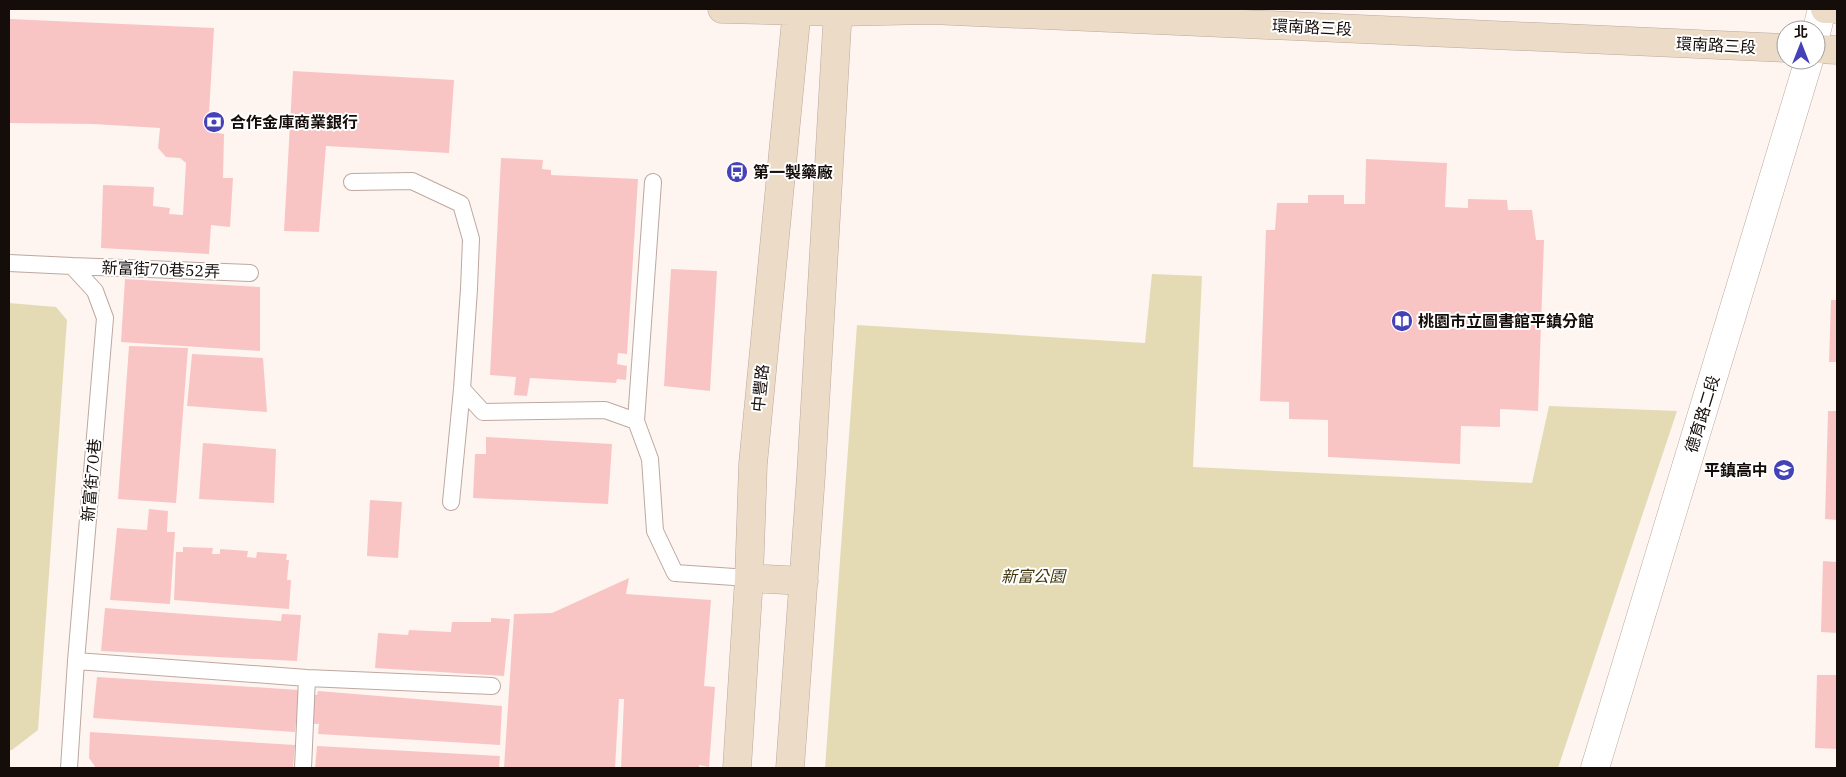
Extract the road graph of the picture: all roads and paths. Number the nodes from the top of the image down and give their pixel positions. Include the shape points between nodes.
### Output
1 (722, 9) edge
2 (1824, 9) edge
3 (797, 10) edge
4 (838, 10) edge
5 (1837, 10) edge
6 (1776, 48) edge
7 (1805, 70) edge
8 (352, 182) dead end
9 (653, 182) dead end
10 (9, 262) edge
11 (72, 266) junction
12 (250, 273) dead end
13 (462, 389) junction
14 (636, 420) junction
15 (451, 502) dead end
16 (749, 578) junction
17 (804, 581) junction
18 (76, 661) junction
19 (307, 678) junction
20 (492, 686) dead end
21 (69, 768) edge
22 (304, 768) edge
23 (737, 768) edge
24 (790, 768) edge
25 (1595, 768) edge

1 - 3 main road, 環南路三段
2 - 5 main road
3 - 4 main road, 環南路三段
3 - 16 main road, 中豐路 via 753,464
4 - 6 main road, 環南路三段 via 931,10
4 - 17 main road
7 - 25 street, 德育路二段
8 - 13 lane via 412,182 461,204 471,239
9 - 14 lane
10 - 11 lane
11 - 12 lane, 新富街70巷52弄
11 - 18 lane, 新富街70巷 via 95,291 104,318
13 - 14 lane via 484,412 605,410
13 - 15 lane
14 - 16 lane via 650,459 655,531 675,573
16 - 17 main road
16 - 23 main road, 中豐路
17 - 24 main road
18 - 19 lane
18 - 21 lane, 新富街70巷
19 - 20 lane
19 - 22 lane

